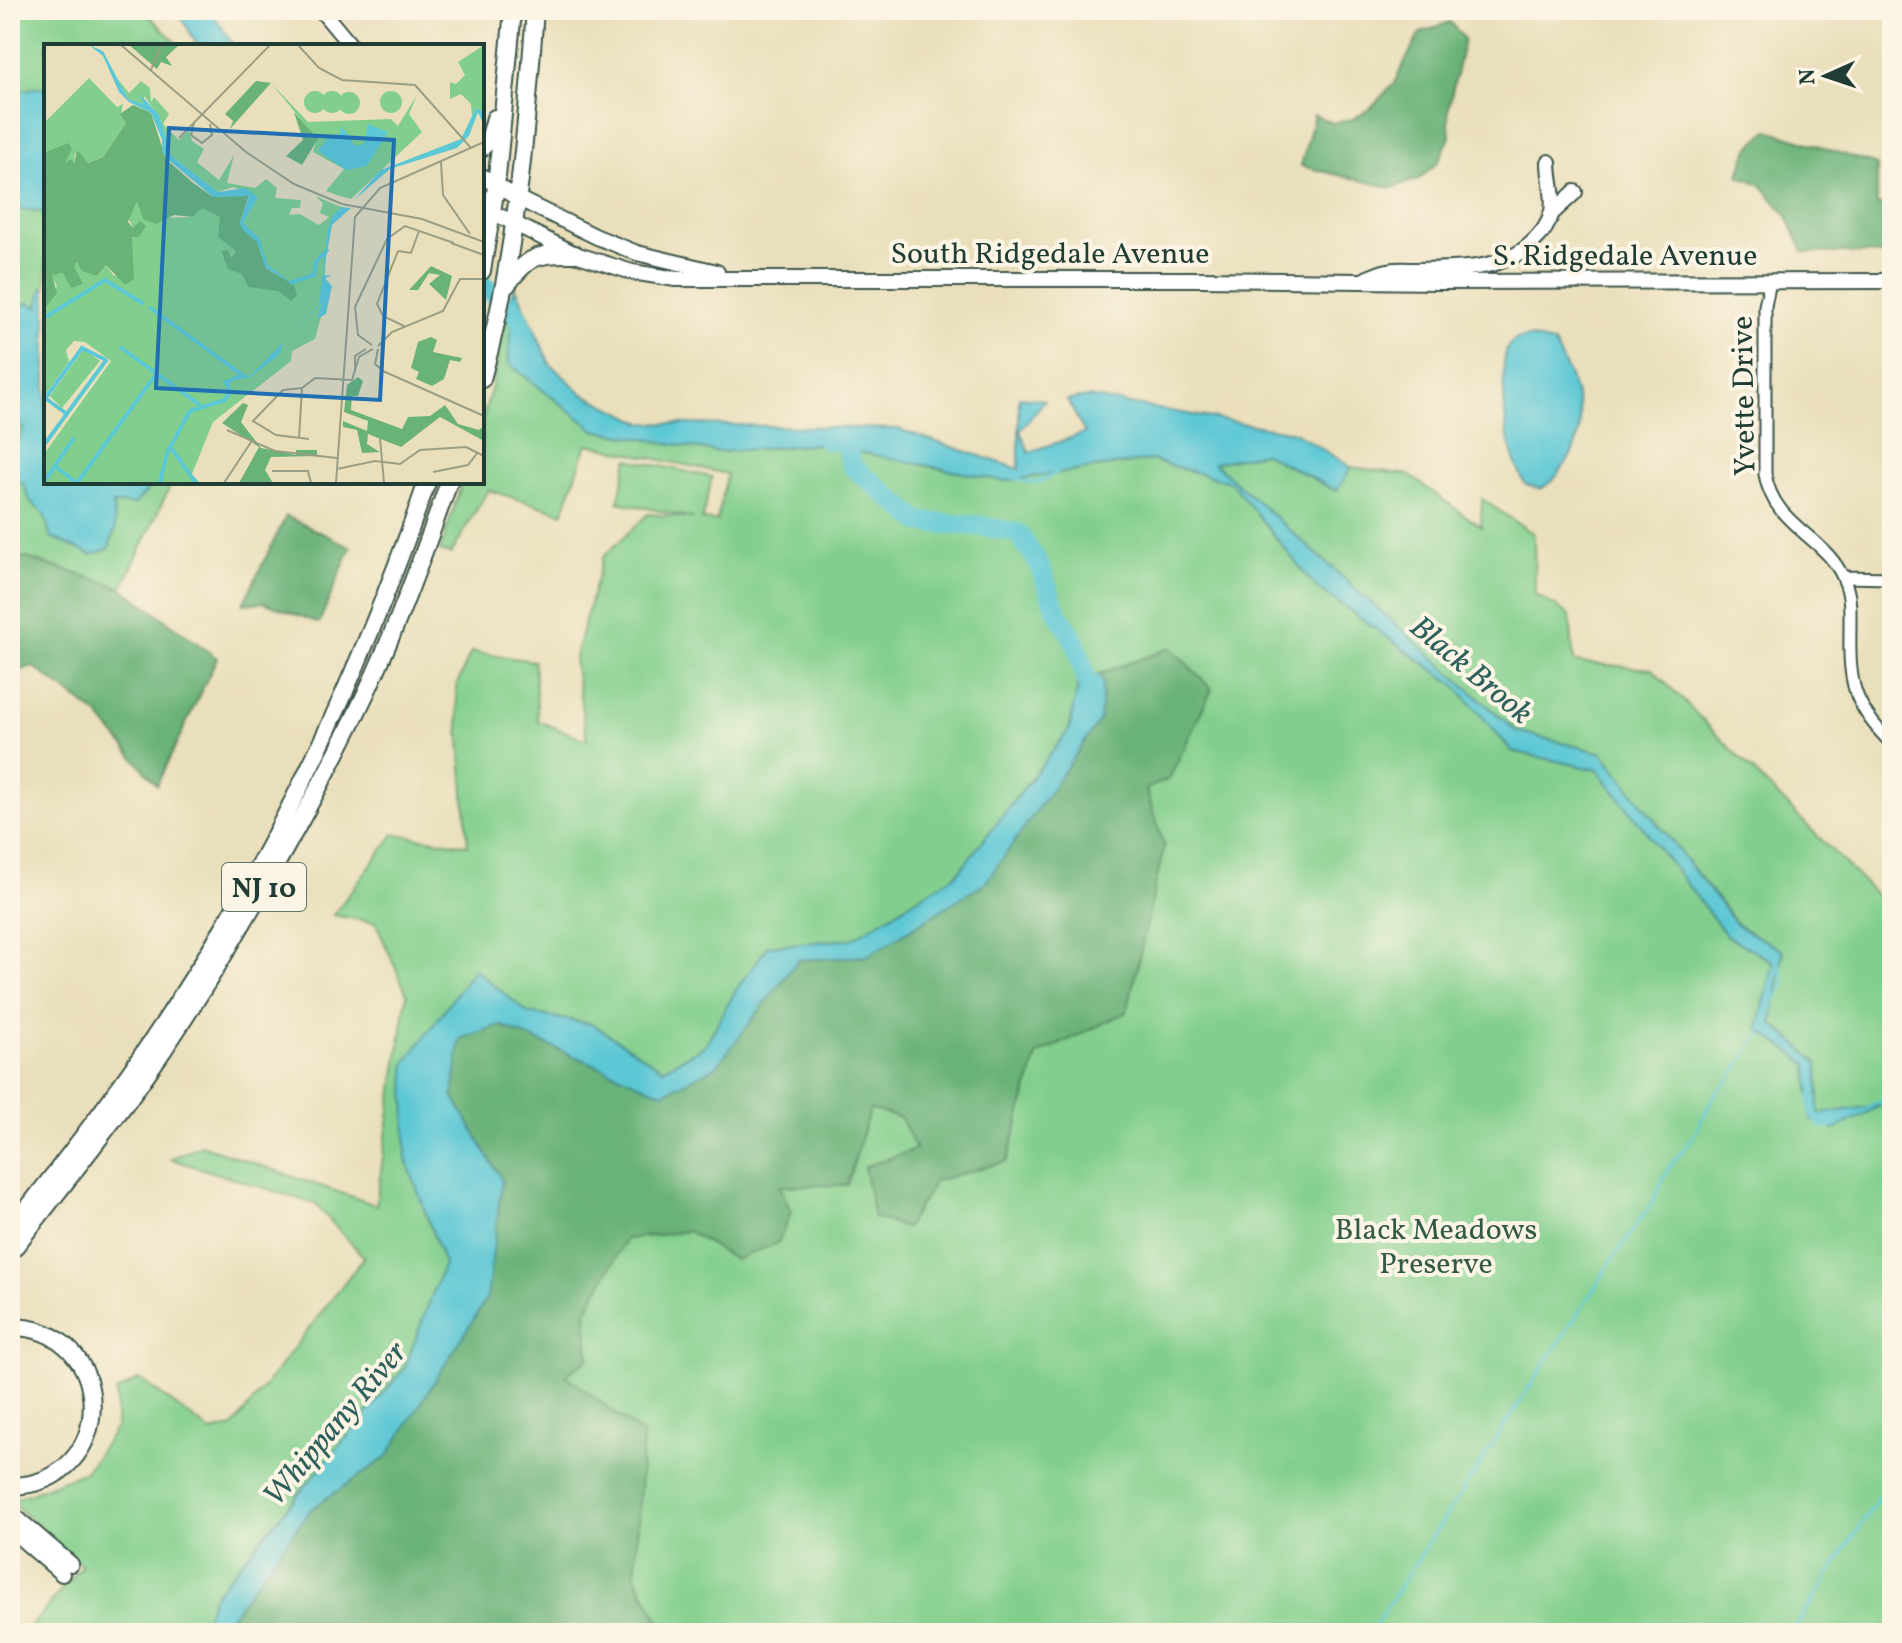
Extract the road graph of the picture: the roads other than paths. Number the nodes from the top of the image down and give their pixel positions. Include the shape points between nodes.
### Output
1 (321, 10) edge
2 (513, 10) edge
3 (535, 10) edge
4 (337, 44) edge
5 (349, 44) edge
6 (506, 91) junction
7 (484, 146) edge
8 (1549, 162) dead end
9 (484, 178) edge
10 (496, 187) junction
11 (1575, 192) dead end
12 (517, 198) junction
13 (487, 210) edge
14 (1551, 214) junction
15 (514, 225) junction
16 (575, 254) junction
17 (484, 261) edge
18 (742, 277) junction
19 (1770, 281) junction
20 (1892, 281) edge
21 (1358, 282) junction
22 (504, 290) junction
23 (484, 372) edge
24 (426, 484) edge
25 (448, 484) edge
26 (1843, 577) junction
27 (1892, 578) edge
28 (1892, 744) edge
29 (10, 1230) edge
30 (10, 1253) edge
31 (10, 1327) edge
32 (10, 1486) edge
33 (10, 1512) edge
34 (10, 1529) edge

1 - 4 main road
1 - 5 main road
2 - 6 main road
3 - 12 main road
6 - 7 main road
6 - 10 main road
8 - 14 main road
9 - 10 main road, South Ridgedale Avenue
10 - 12 main road, South Ridgedale Avenue
10 - 13 main road
11 - 14 main road
12 - 15 main road
12 - 18 main road, South Ridgedale Avenue via 637,253
13 - 15 main road, South Ridgedale Avenue
13 - 17 main road
14 - 21 main road via 1536,239 1512,257 1467,269 1388,271
15 - 16 main road, South Ridgedale Avenue
15 - 22 main road
16 - 18 main road, South Ridgedale Avenue via 653,276
16 - 22 main road via 534,258
18 - 21 main road, South Ridgedale Avenue
19 - 20 main road, S. Ridgedale Avenue
19 - 21 main road, S. Ridgedale Avenue
19 - 26 street, Yvette Drive via 1765,306 1767,486 1784,514
22 - 23 main road
24 - 29 main road, NJ 10 via 349,685 260,864 176,1005
25 - 30 main road, NJ 10 via 362,701 248,915 148,1072
26 - 27 street
26 - 28 street via 1850,601 1852,682 1865,713
31 - 32 main road via 37,1329 57,1339 85,1373 93,1401 90,1430 66,1466 41,1482
33 - 34 main road via 66,1569

